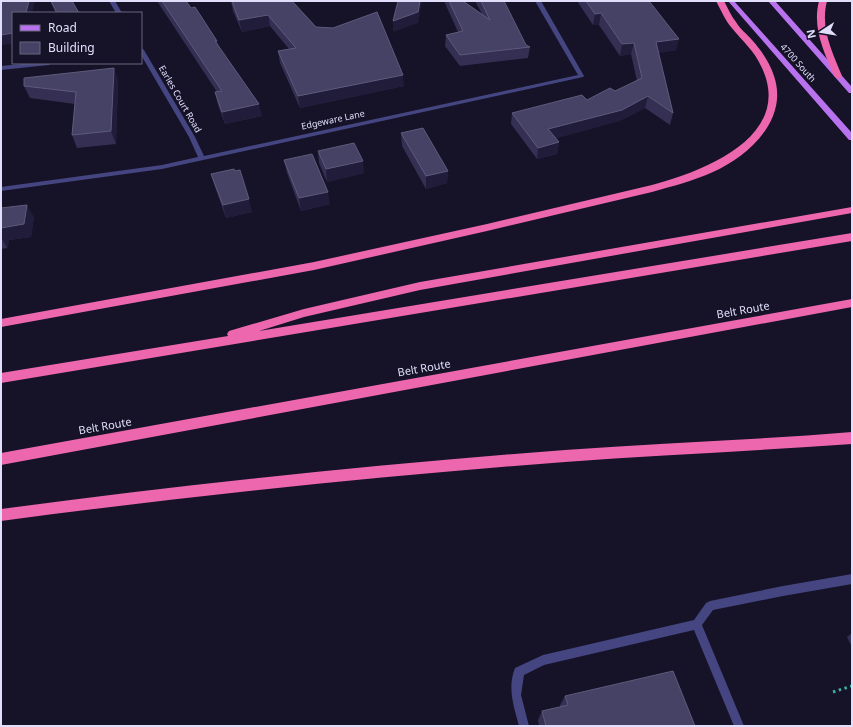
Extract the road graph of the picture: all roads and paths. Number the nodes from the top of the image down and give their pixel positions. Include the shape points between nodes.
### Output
1 (112, 1) edge
2 (538, 1) edge
3 (720, 1) edge
4 (731, 1) edge
5 (771, 1) edge
6 (823, 1) edge
7 (118, 12) edge
8 (142, 52) edge
9 (39, 64) edge
10 (1, 68) edge
11 (838, 76) junction
12 (852, 91) edge
13 (852, 138) edge
14 (202, 158) junction
15 (1, 189) edge
16 (852, 210) edge
17 (852, 237) edge
18 (852, 303) edge
19 (1, 323) edge
20 (192, 347) junction
21 (1, 378) edge
22 (852, 438) edge
23 (1, 459) edge
24 (1, 515) edge
25 (852, 579) edge
26 (697, 624) junction
27 (852, 686) edge
28 (833, 692) dead end
29 (524, 726) edge
30 (738, 726) edge

1 - 7 street
2 - 14 street, Edgeware Lane via 581,76
3 - 19 highway via 733,24 753,47 769,72 773,101 766,124 752,141 734,156 709,170 604,200 354,257
4 - 13 main road, 4700 South
5 - 11 main road, 4700 South
6 - 11 highway via 819,12 820,27
8 - 14 street, Earles Court Road
9 - 10 street
11 - 12 main road, 4700 South
14 - 15 street, Edgeware Lane via 128,172
16 - 20 highway via 420,286 304,313
17 - 20 highway
18 - 23 highway, Belt Route
20 - 21 highway
22 - 24 highway via 563,456 305,478
25 - 26 street via 710,606
26 - 29 street via 543,660 520,672 516,695
26 - 30 street
27 - 28 path

